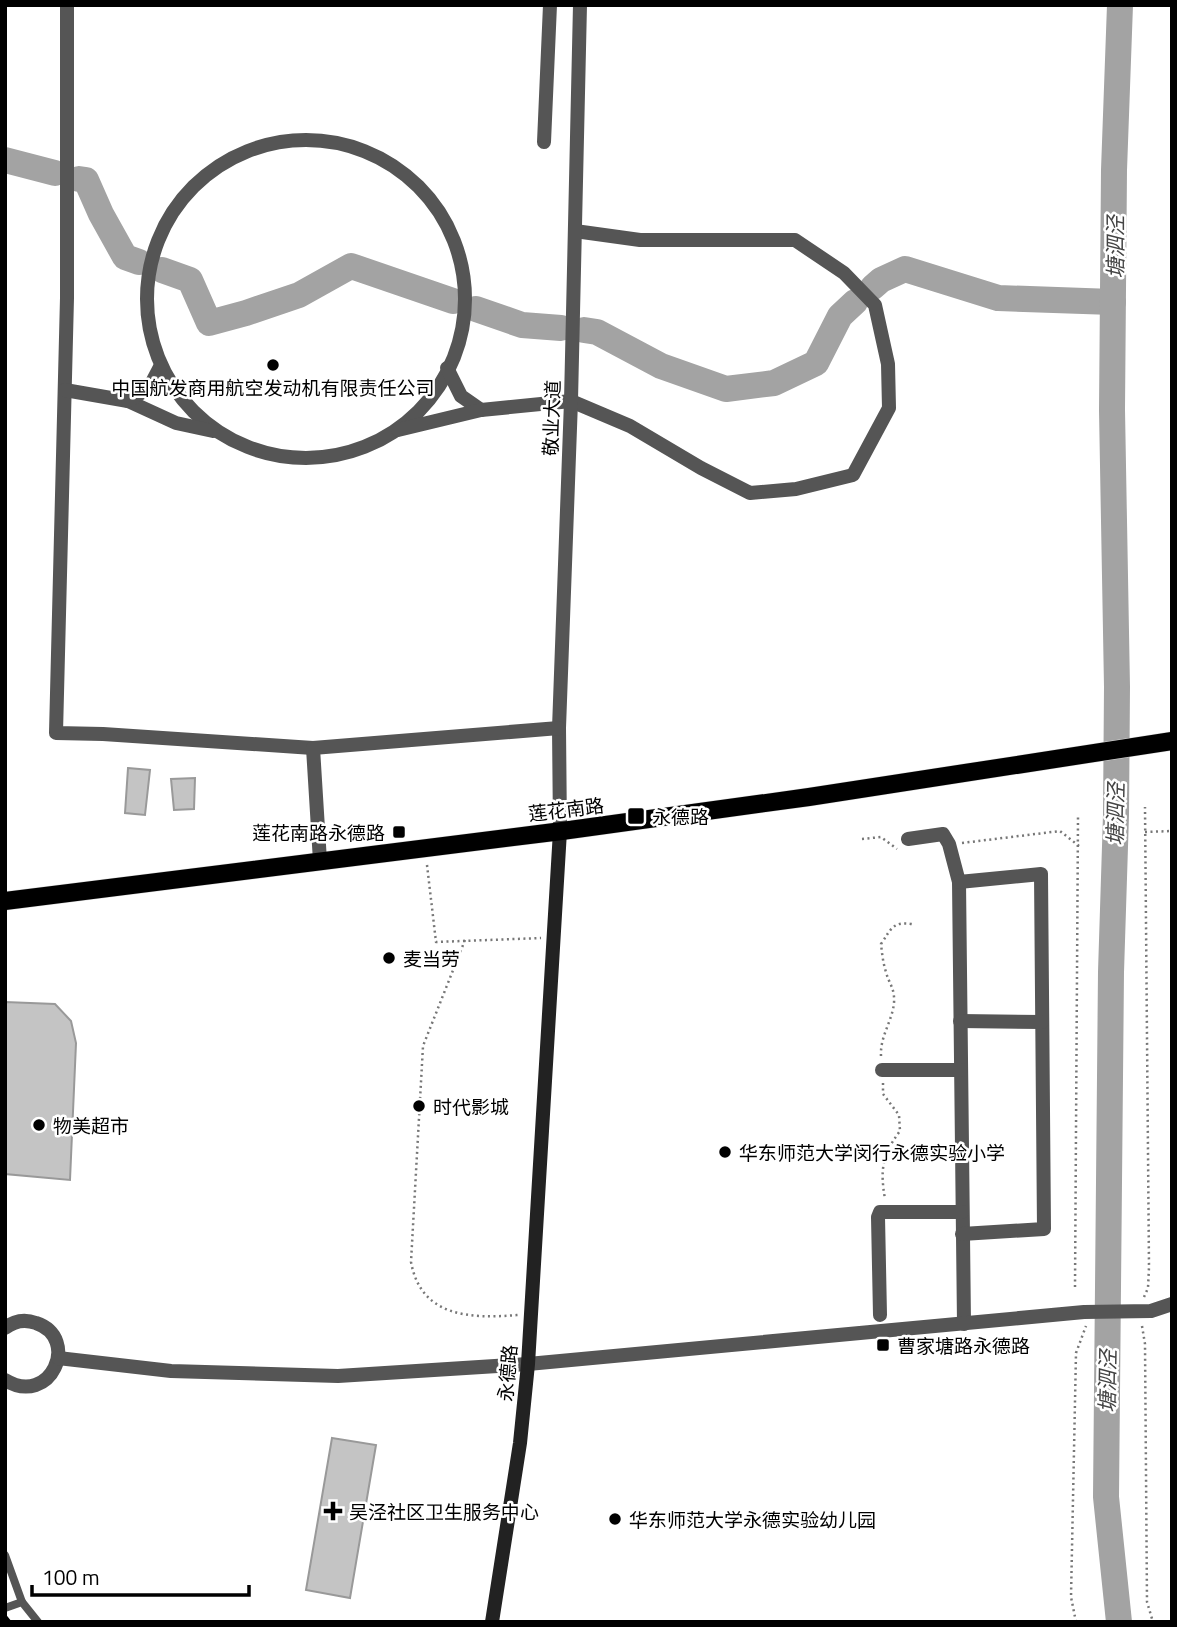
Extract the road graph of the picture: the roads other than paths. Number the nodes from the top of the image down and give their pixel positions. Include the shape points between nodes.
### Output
1 (67, 5) edge
2 (550, 5) edge
3 (580, 5) edge
4 (544, 142) dead end
5 (575, 231) junction
6 (160, 367) junction
7 (447, 368) junction
8 (65, 390) junction
9 (128, 401) junction
10 (571, 401) junction
11 (481, 410) junction
12 (397, 430) junction
13 (222, 433) junction
14 (559, 728) junction
15 (1164, 742) edge
16 (313, 748) junction
17 (560, 831) junction
18 (904, 845) road end
19 (320, 861) junction
20 (959, 881) junction
21 (5, 901) edge
22 (960, 1021) junction
23 (1042, 1022) junction
24 (882, 1070) dead end
25 (961, 1070) junction
26 (962, 1212) junction
27 (962, 1234) junction
28 (1172, 1304) edge
29 (880, 1315) dead end
30 (964, 1324) junction
31 (5, 1328) edge
32 (58, 1358) junction
33 (528, 1364) junction
34 (5, 1380) edge
35 (5, 1555) edge
36 (22, 1602) junction
37 (5, 1608) edge
38 (38, 1622) edge
39 (492, 1622) edge

1 - 8 street
2 - 4 street
3 - 5 street, 敬业大道
5 - 10 street, 敬业大道
5 - 10 street via 640,240 795,240 844,273 875,305 888,365 889,408 853,475 750,494 630,426
6 - 7 street via 146,313 151,258 174,207 214,168 259,145 308,138 358,147 402,171 436,206 458,252 465,301 456,351
6 - 9 street via 149,388
6 - 13 street via 192,412
7 - 11 street via 461,396
7 - 12 street via 433,395
8 - 9 street
8 - 16 street via 57,733
9 - 13 street via 176,423
10 - 11 street
10 - 14 street, 敬业大道
11 - 12 street
12 - 13 street via 346,453 291,458 237,444
14 - 16 street
14 - 17 street, 敬业大道
15 - 17 main road, 莲花南路
16 - 19 street
17 - 19 main road, 莲花南路
17 - 33 street, 永德路
18 - 20 street via 943,834
19 - 21 main road, 莲花南路
20 - 22 street
20 - 23 street via 1041,874
22 - 23 street
22 - 25 street
23 - 27 street via 1044,1229
24 - 25 street
25 - 26 street
26 - 27 street
26 - 29 street via 880,1212
27 - 30 street
28 - 30 street
30 - 33 street
31 - 32 street via 18,1321 39,1324 54,1338
32 - 33 street via 170,1370 338,1376
32 - 34 street via 55,1369 39,1384 17,1386
33 - 39 street, 永德路
35 - 36 lane
36 - 37 lane
36 - 38 lane

